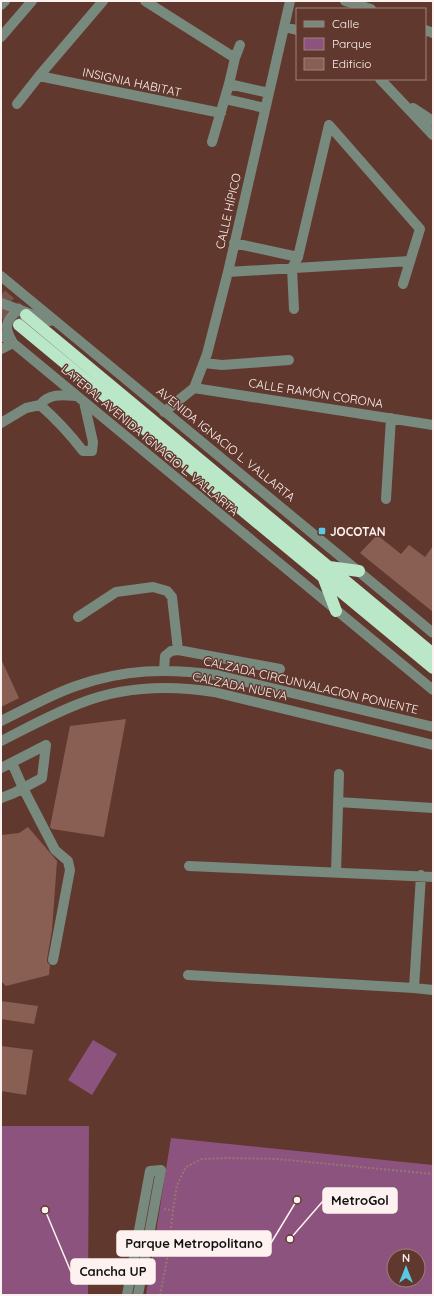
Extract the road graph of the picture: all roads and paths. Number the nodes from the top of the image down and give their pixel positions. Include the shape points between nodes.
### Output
1 (4, 1) edge
2 (32, 1) edge
3 (103, 1) edge
4 (145, 1) edge
5 (290, 1) edge
6 (345, 1) edge
7 (1, 5) edge
8 (368, 8) edge
9 (284, 27) junction
10 (296, 30) edge
11 (1, 37) edge
12 (240, 45) dead end
13 (235, 58) junction
14 (38, 76) junction
15 (381, 80) edge
16 (229, 84) junction
17 (269, 93) junction
18 (398, 98) junction
19 (225, 99) junction
20 (17, 104) dead end
21 (265, 108) junction
22 (221, 113) junction
23 (433, 122) edge
24 (433, 135) edge
25 (212, 142) dead end
26 (234, 242) junction
27 (298, 257) junction
28 (410, 261) junction
29 (292, 268) junction
30 (228, 272) junction
31 (1, 276) edge
32 (403, 284) dead end
33 (1, 303) edge
34 (294, 309) dead end
35 (21, 316) junction
36 (58, 324) junction
37 (1, 335) edge
38 (13, 343) junction
39 (1, 349) edge
40 (289, 360) dead end
41 (204, 363) junction
42 (194, 388) junction
43 (80, 399) junction
44 (40, 405) junction
45 (164, 412) junction
46 (391, 418) junction
47 (1, 422) edge
48 (433, 425) edge
49 (386, 499) dead end
50 (359, 571) junction
51 (326, 572) junction
52 (336, 611) junction
53 (78, 616) dead end
54 (433, 633) edge
55 (178, 650) junction
56 (433, 654) edge
57 (433, 668) edge
58 (280, 669) dead end
59 (164, 670) junction
60 (192, 671) junction
61 (193, 689) junction
62 (433, 690) edge
63 (366, 710) junction
64 (1, 721) edge
65 (362, 727) junction
66 (433, 727) edge
67 (1, 741) edge
68 (433, 745) edge
69 (12, 763) junction
70 (1, 768) edge
71 (339, 774) dead end
72 (23, 788) junction
73 (1, 798) edge
74 (338, 802) junction
75 (433, 808) edge
76 (189, 866) dead end
77 (336, 872) junction
78 (421, 875) junction
79 (433, 877) edge
80 (53, 960) dead end
81 (188, 975) dead end
82 (414, 988) junction
83 (433, 990) edge
84 (433, 1174) edge
85 (127, 1295) edge
86 (138, 1295) edge
87 (160, 1295) edge

1 - 7 street
2 - 11 street
3 - 14 street
4 - 13 street
5 - 9 street, CALLE HÍPICO
6 - 8 street
9 - 10 street
9 - 17 street, CALLE HÍPICO
12 - 13 street
13 - 16 street
14 - 20 street
14 - 22 street, INSIGNIA HABITAT
15 - 18 street
16 - 17 street
16 - 19 street
17 - 21 street, CALLE HÍPICO
18 - 23 street
18 - 24 street
19 - 21 street
19 - 22 street
21 - 26 street, CALLE HÍPICO
22 - 25 street
26 - 27 street
26 - 30 street, CALLE HÍPICO
27 - 28 street via 329,125 420,229
27 - 29 street
28 - 29 street
28 - 32 street
29 - 30 street
29 - 34 street
30 - 41 street, CALLE HÍPICO
31 - 36 street, AVENIDA IGNACIO L. VALLARTA
33 - 35 street
35 - 36 street
35 - 38 street via 10,318 6,327
35 - 51 highway
36 - 45 street, AVENIDA IGNACIO L. VALLARTA
37 - 38 street, LATERAL AVENIDA IGNACIO L. VALLARTA
38 - 39 street
38 - 43 street, LATERAL AVENIDA IGNACIO L. VALLARTA
40 - 41 street via 222,365
41 - 42 street, CALLE HÍPICO
42 - 45 street, CALLE HÍPICO
42 - 46 street, CALLE RAMÓN CORONA
43 - 44 street via 56,395 44,399
43 - 44 street via 93,442 92,451 83,451 54,417
43 - 52 street, LATERAL AVENIDA IGNACIO L. VALLARTA
44 - 47 street via 26,408
45 - 50 street, AVENIDA IGNACIO L. VALLARTA
46 - 48 street, CALLE RAMÓN CORONA
46 - 49 street
50 - 51 highway
50 - 54 street, AVENIDA IGNACIO L. VALLARTA
51 - 52 highway
51 - 56 highway
51 - 57 highway
52 - 62 street
53 - 55 street via 116,592 153,587 168,591 172,597
55 - 58 street
55 - 59 street via 171,650 165,656
59 - 60 street, CALZADA CIRCUNVALACION PONIENTE
59 - 64 street, CALZADA CIRCUNVALACION PONIENTE via 96,679 75,686
60 - 61 street
60 - 63 street, CALZADA CIRCUNVALACION PONIENTE
61 - 65 street, CALZADA NUEVA
61 - 67 street, CALZADA NUEVA via 145,688 101,696
63 - 65 street
63 - 66 street, CALZADA CIRCUNVALACION PONIENTE
65 - 68 street, CALZADA NUEVA
69 - 70 street
69 - 72 street
69 - 72 street via 46,745 42,778
71 - 74 street
72 - 73 street
72 - 80 street via 55,850 68,861 70,870
74 - 75 street
74 - 77 street
76 - 77 street
77 - 78 street
78 - 79 street
78 - 82 street
81 - 82 street
82 - 83 street
84 - 87 path via 277,1159 202,1159 186,1167 177,1185
85 - 86 street via 150,1171 161,1170

